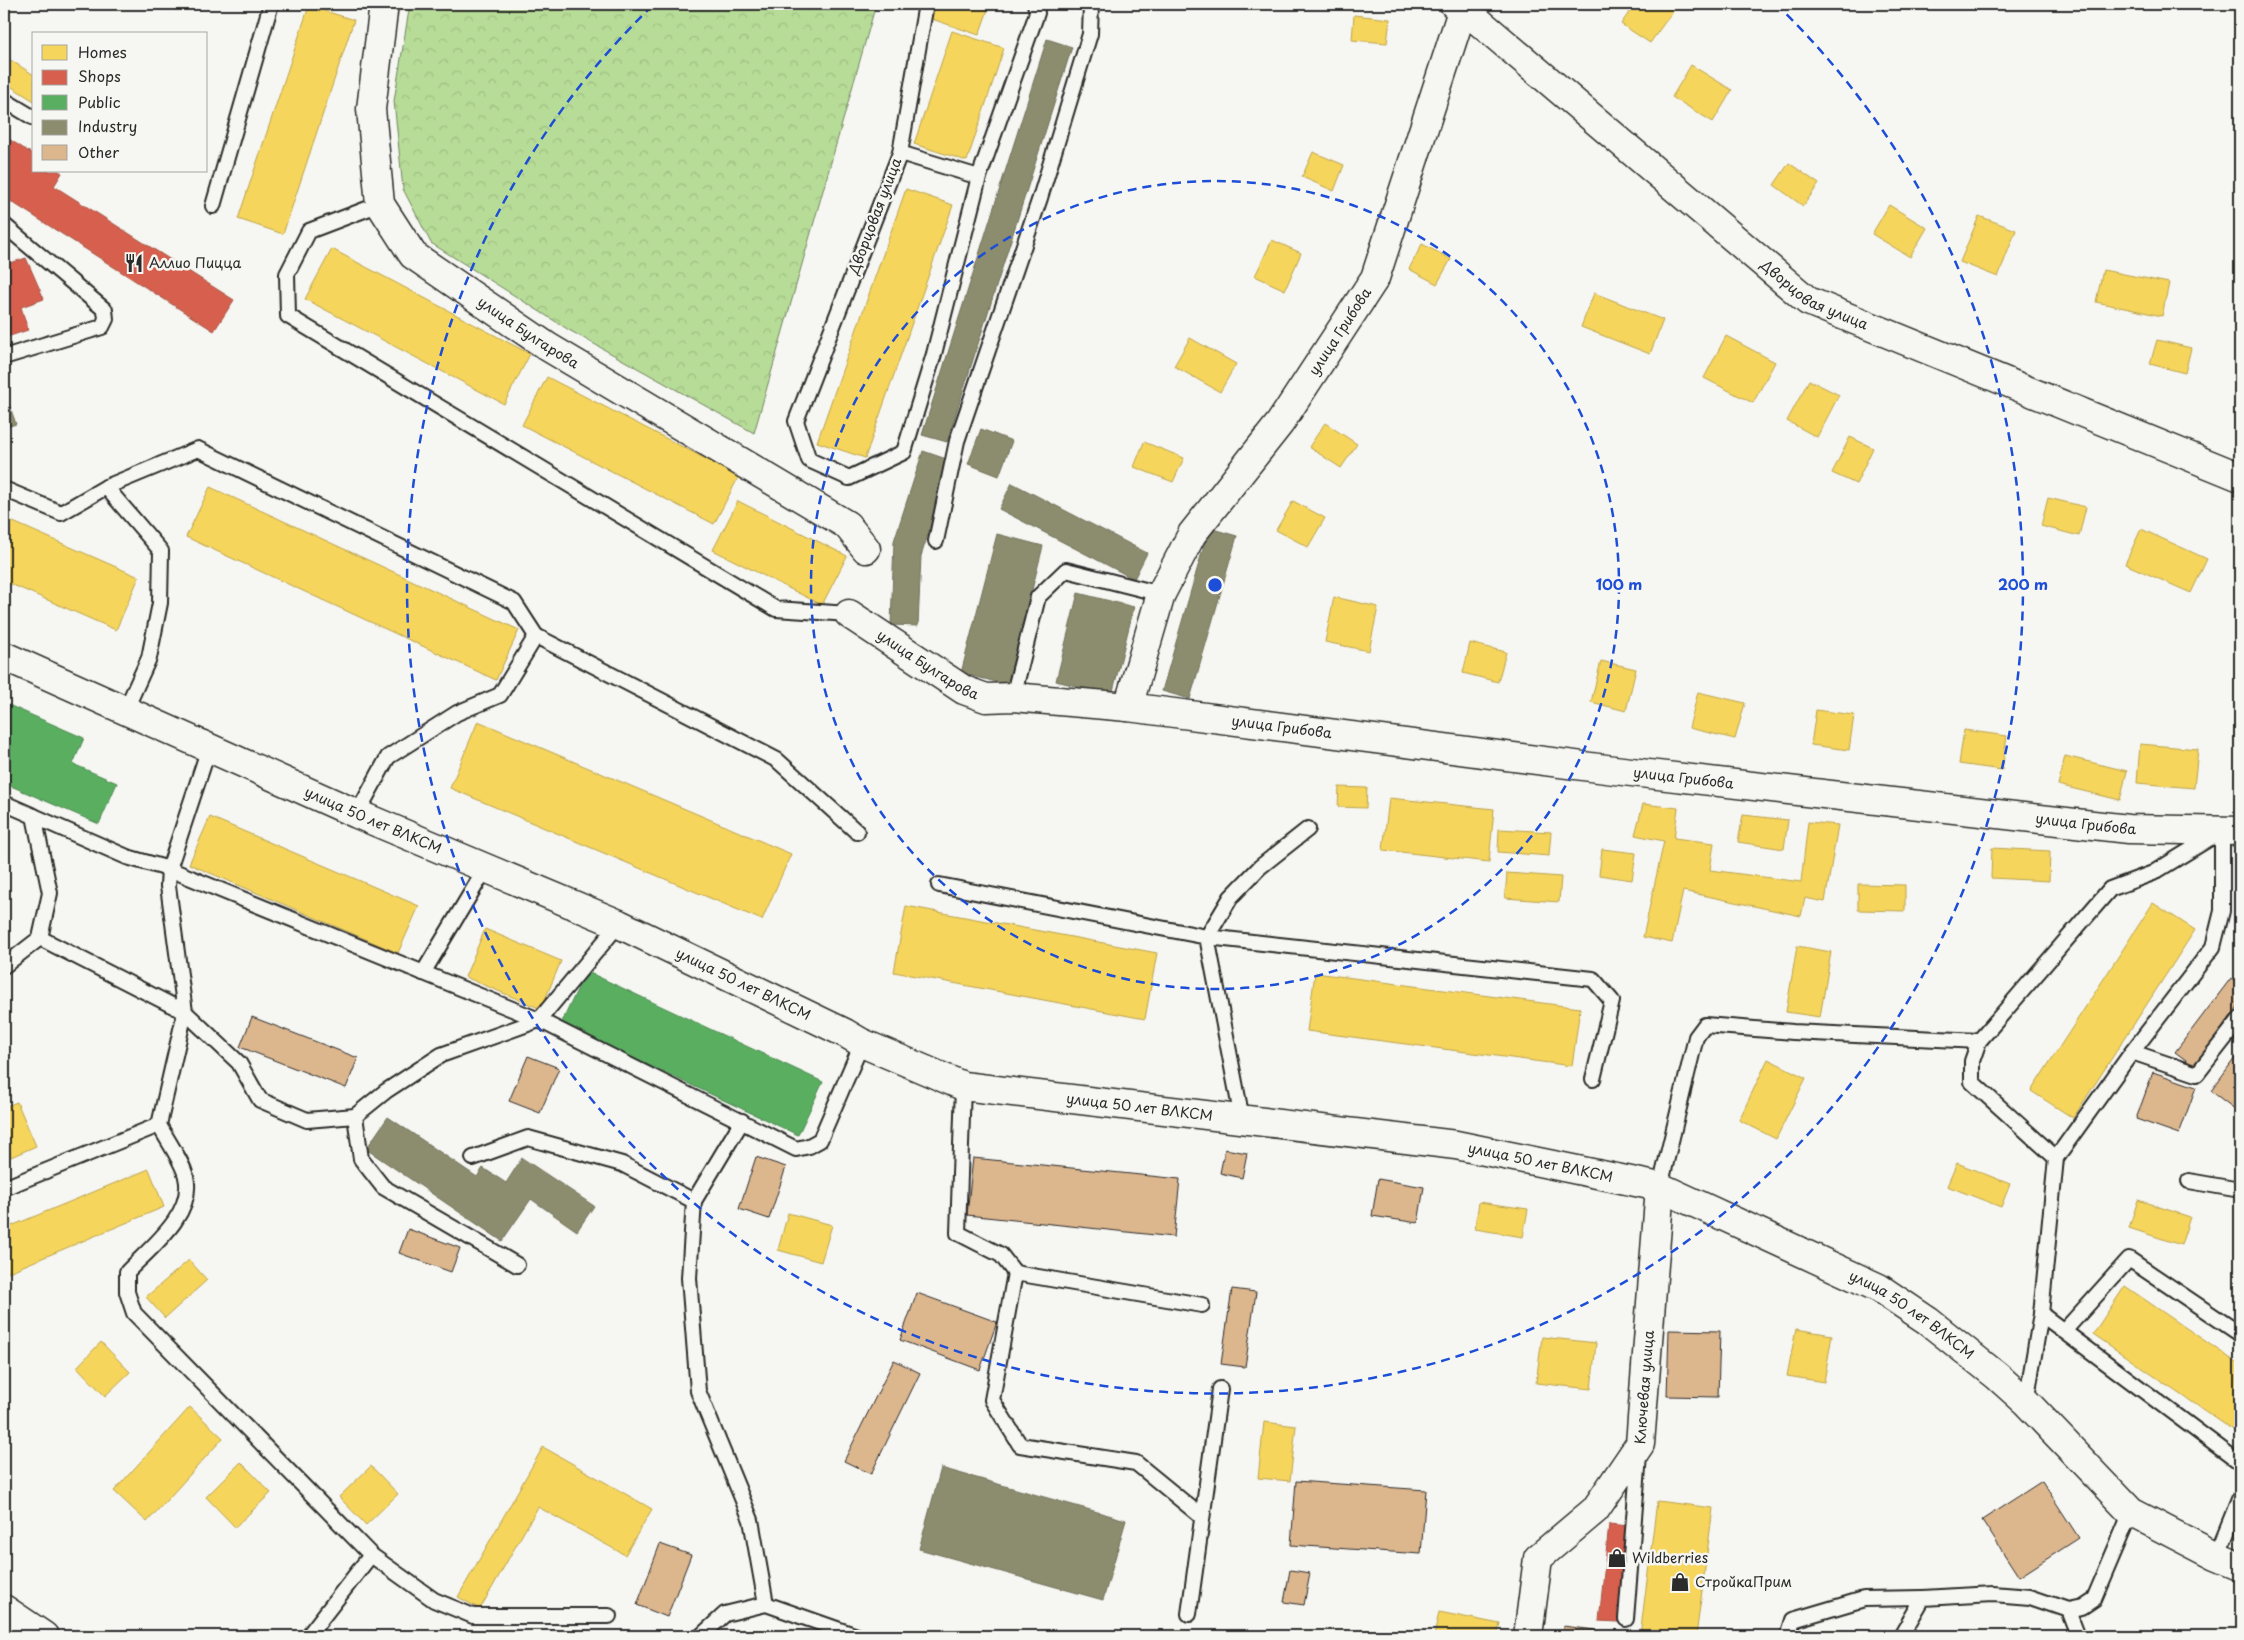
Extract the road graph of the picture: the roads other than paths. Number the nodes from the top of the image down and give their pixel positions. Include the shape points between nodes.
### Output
1 (271, 4) edge
2 (384, 4) edge
3 (926, 4) edge
4 (1035, 4) edge
5 (1091, 4) edge
6 (1458, 6) edge
7 (4, 100) edge
8 (32, 117) edge
9 (900, 154) junction
10 (978, 177) junction
11 (380, 204) junction
12 (213, 206) dead end
13 (4, 226) edge
14 (4, 357) edge
15 (2240, 477) edge
16 (106, 487) junction
17 (4, 489) edge
18 (936, 541) dead end
19 (866, 549) dead end
20 (1161, 594) junction
21 (849, 614) joint
22 (536, 636) junction
23 (4, 656) edge
24 (1013, 698) junction
25 (1128, 707) junction
26 (126, 709) junction
27 (209, 748) junction
28 (4, 803) edge
29 (358, 814) junction
30 (34, 816) junction
31 (1308, 829) dead end
32 (2231, 831) edge
33 (857, 832) dead end
34 (486, 868) junction
35 (169, 869) junction
36 (939, 885) dead end
37 (618, 924) junction
38 (1208, 937) junction
39 (40, 938) junction
40 (4, 966) edge
41 (423, 973) junction
42 (185, 1012) junction
43 (2240, 1019) edge
44 (539, 1020) junction
45 (1979, 1041) junction
46 (862, 1043) junction
47 (2132, 1052) junction
48 (1594, 1079) dead end
49 (963, 1086) junction
50 (354, 1116) junction
51 (1242, 1119) junction
52 (742, 1122) junction
53 (160, 1125) junction
54 (473, 1158) dead end
55 (2056, 1158) junction
56 (2189, 1181) dead end
57 (1660, 1187) junction
58 (4, 1188) edge
59 (2240, 1190) edge
60 (694, 1201) junction
61 (517, 1265) dead end
62 (1015, 1273) junction
63 (1202, 1305) dead end
64 (2041, 1314) junction
65 (2065, 1330) junction
66 (2240, 1334) edge
67 (1220, 1389) dead end
68 (2026, 1402) junction
69 (1640, 1444) junction
70 (2240, 1462) edge
71 (2240, 1497) edge
72 (2131, 1512) junction
73 (1202, 1517) junction
74 (371, 1555) junction
75 (2228, 1561) edge
76 (1923, 1598) junction
77 (766, 1604) junction
78 (4, 1609) edge
79 (2068, 1610) junction
80 (1189, 1614) dead end
81 (609, 1616) dead end
82 (1626, 1619) dead end
83 (44, 1636) edge
84 (308, 1636) edge
85 (701, 1636) edge
86 (857, 1636) edge
87 (1528, 1636) edge
88 (1788, 1636) edge
89 (1901, 1636) edge
90 (2078, 1636) edge

1 - 12 lane
2 - 11 street, улица Булгарова via 371,109
3 - 9 lane, Дворцовая улица
4 - 10 lane via 1037,13
5 - 18 lane via 1090,34 1040,198 957,441
6 - 15 street, Дворцовая улица via 1808,301
6 - 20 street, улица Грибова via 1375,278 1280,423 1192,534
7 - 8 lane
9 - 10 lane
9 - 10 lane, Дворцовая улица via 796,421 809,460 850,478 904,452 934,354
11 - 19 street, улица Булгарова via 412,255 548,347 840,520
11 - 21 lane via 309,231 287,274 288,316 776,609
13 - 14 lane via 105,310 106,318 102,327
16 - 17 lane via 61,513
16 - 22 lane via 198,450 514,602
16 - 26 lane via 161,551 160,603 149,658
20 - 24 lane via 1066,570 1038,597
20 - 25 street, улица Грибова
21 - 24 street, улица Булгарова via 964,690 986,698
22 - 29 lane via 500,695 457,713 388,757
22 - 33 lane via 777,760
23 - 26 street, улица 50 лет ВЛКСМ
24 - 25 street, улица Грибова
25 - 32 street, улица Грибова via 1614,770 2128,829
26 - 27 street, улица 50 лет ВЛКСМ
27 - 29 street, улица 50 лет ВЛКСМ
27 - 35 lane
28 - 30 lane
29 - 34 street, улица 50 лет ВЛКСМ
30 - 35 lane via 127,857
30 - 39 lane via 50,893
31 - 38 lane via 1260,867 1231,897
32 - 45 lane via 2153,873 2110,889
32 - 47 lane via 2222,911 2213,947
34 - 37 street, улица 50 лет ВЛКСМ
34 - 41 lane
35 - 41 lane
35 - 42 lane via 168,886
36 - 38 lane
37 - 44 lane
37 - 46 street, улица 50 лет ВЛКСМ
38 - 48 lane via 1593,979 1612,1001
38 - 51 lane
39 - 40 lane
39 - 42 lane
41 - 44 lane
42 - 50 lane via 239,1063 260,1100 307,1120
42 - 53 lane
43 - 47 lane via 2197,1074
44 - 50 lane via 441,1055
44 - 52 lane
45 - 55 lane via 1972,1061 1972,1082
45 - 57 lane via 1793,1032 1705,1024 1696,1037
46 - 49 street, улица 50 лет ВЛКСМ
46 - 52 lane via 820,1140 796,1149
47 - 55 lane
49 - 51 street, улица 50 лет ВЛКСМ
49 - 62 lane via 958,1233 1001,1255
50 - 61 lane via 361,1159 383,1187
51 - 57 street, улица 50 лет ВЛКСМ via 1456,1145
52 - 60 lane
53 - 58 lane
53 - 74 lane via 186,1176 187,1196 179,1217 127,1272 127,1292 134,1313
54 - 60 lane via 528,1138 622,1164
55 - 64 lane
56 - 59 lane
57 - 68 street, улица 50 лет ВЛКСМ via 1879,1288 1928,1321
57 - 69 street, Ключевая улица
60 - 77 lane via 688,1278 698,1391 751,1520
62 - 63 lane
62 - 73 lane via 992,1400 1020,1445 1136,1463
64 - 65 lane
64 - 68 lane
65 - 66 lane via 2129,1259
65 - 70 lane
67 - 73 lane
68 - 72 street, улица 50 лет ВЛКСМ
69 - 82 lane
69 - 87 street, Ключевая улица via 1595,1510 1538,1558
71 - 75 lane
72 - 75 street, улица 50 лет ВЛКСМ
72 - 79 lane via 2094,1599 2082,1607
73 - 80 lane
74 - 81 lane via 434,1600 473,1616
74 - 84 lane
76 - 79 lane via 1993,1594 2030,1597
76 - 88 lane via 1864,1599 1793,1620
76 - 89 lane
77 - 85 lane via 725,1614
77 - 86 lane
78 - 83 street
79 - 90 lane

